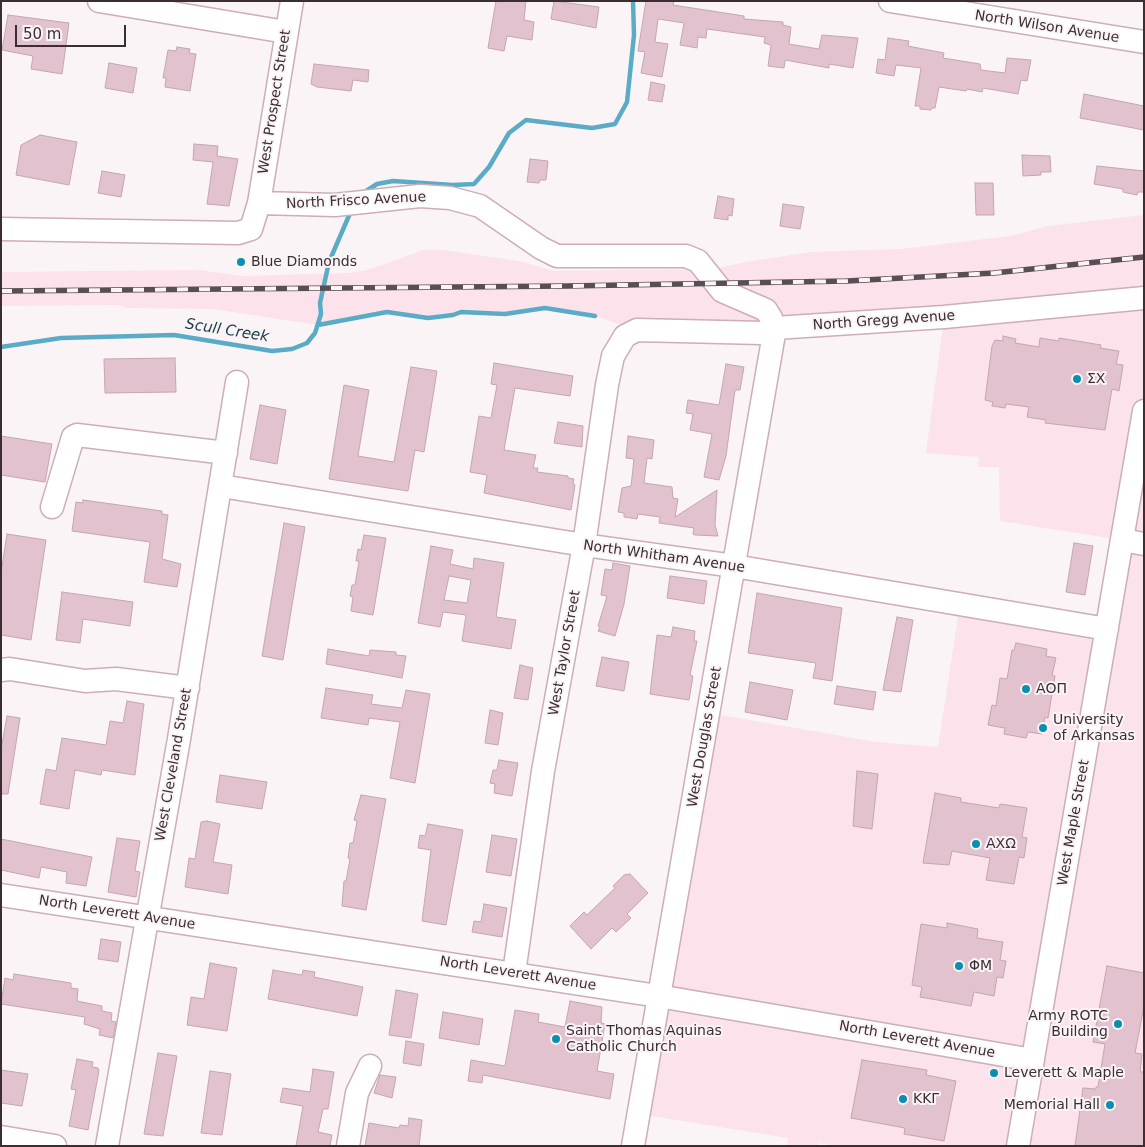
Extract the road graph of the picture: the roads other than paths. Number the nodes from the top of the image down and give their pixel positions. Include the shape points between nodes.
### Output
1 (99, 1) edge
2 (292, 1) edge
3 (890, 1) edge
4 (976, 8) edge
5 (286, 32) junction
6 (1144, 42) edge
7 (259, 203) junction
8 (1, 229) edge
9 (1144, 298) edge
10 (775, 328) junction
11 (625, 336) joint
12 (237, 382) dead end
13 (1144, 411) edge
14 (226, 453) junction
15 (221, 486) junction
16 (52, 507) dead end
17 (1134, 535) edge
18 (584, 546) junction
19 (734, 566) junction
20 (1107, 628) junction
21 (1, 670) edge
22 (188, 688) junction
23 (1, 895) edge
24 (147, 918) junction
25 (514, 973) junction
26 (658, 996) junction
27 (1033, 1060) junction
28 (370, 1066) dead end
29 (1, 1137) edge
30 (55, 1146) edge
31 (107, 1146) edge
32 (348, 1146) edge
33 (633, 1146) edge
34 (1018, 1146) edge

1 - 5 street
2 - 5 street, West Prospect Street
3 - 4 street, North Wilson Avenue
4 - 6 street, North Wilson Avenue
5 - 7 street, West Prospect Street
7 - 8 street via 251,229 238,233
7 - 10 street, North Frisco Avenue via 335,205 420,196 450,198 480,206 557,256 686,256 698,261 722,291 766,310
9 - 10 street, North Gregg Avenue via 944,317
10 - 11 street, North Gregg Avenue via 762,333 637,330
10 - 19 street, West Douglas Street
11 - 18 street, West Taylor Street via 613,356 607,385
12 - 14 street, West Cleveland Street
13 - 17 street, West Maple Street
14 - 15 street, West Cleveland Street
14 - 16 street via 78,435 73,437
15 - 18 street, North Whitham Avenue
15 - 22 street, West Cleveland Street
17 - 20 street, West Maple Street
18 - 19 street, North Whitham Avenue
18 - 25 street, West Taylor Street via 543,771
19 - 20 street, North Whitham Avenue
19 - 26 street, West Douglas Street
20 - 27 street, West Maple Street
21 - 22 street via 86,681 116,679
22 - 24 street, West Cleveland Street
23 - 24 street, North Leverett Avenue
24 - 25 street, North Leverett Avenue
24 - 31 street, West Cleveland Street
25 - 26 street, North Leverett Avenue
26 - 27 street, North Leverett Avenue
26 - 33 street, West Douglas Street
27 - 34 street, West Maple Street
28 - 32 street via 357,1093
29 - 30 street

